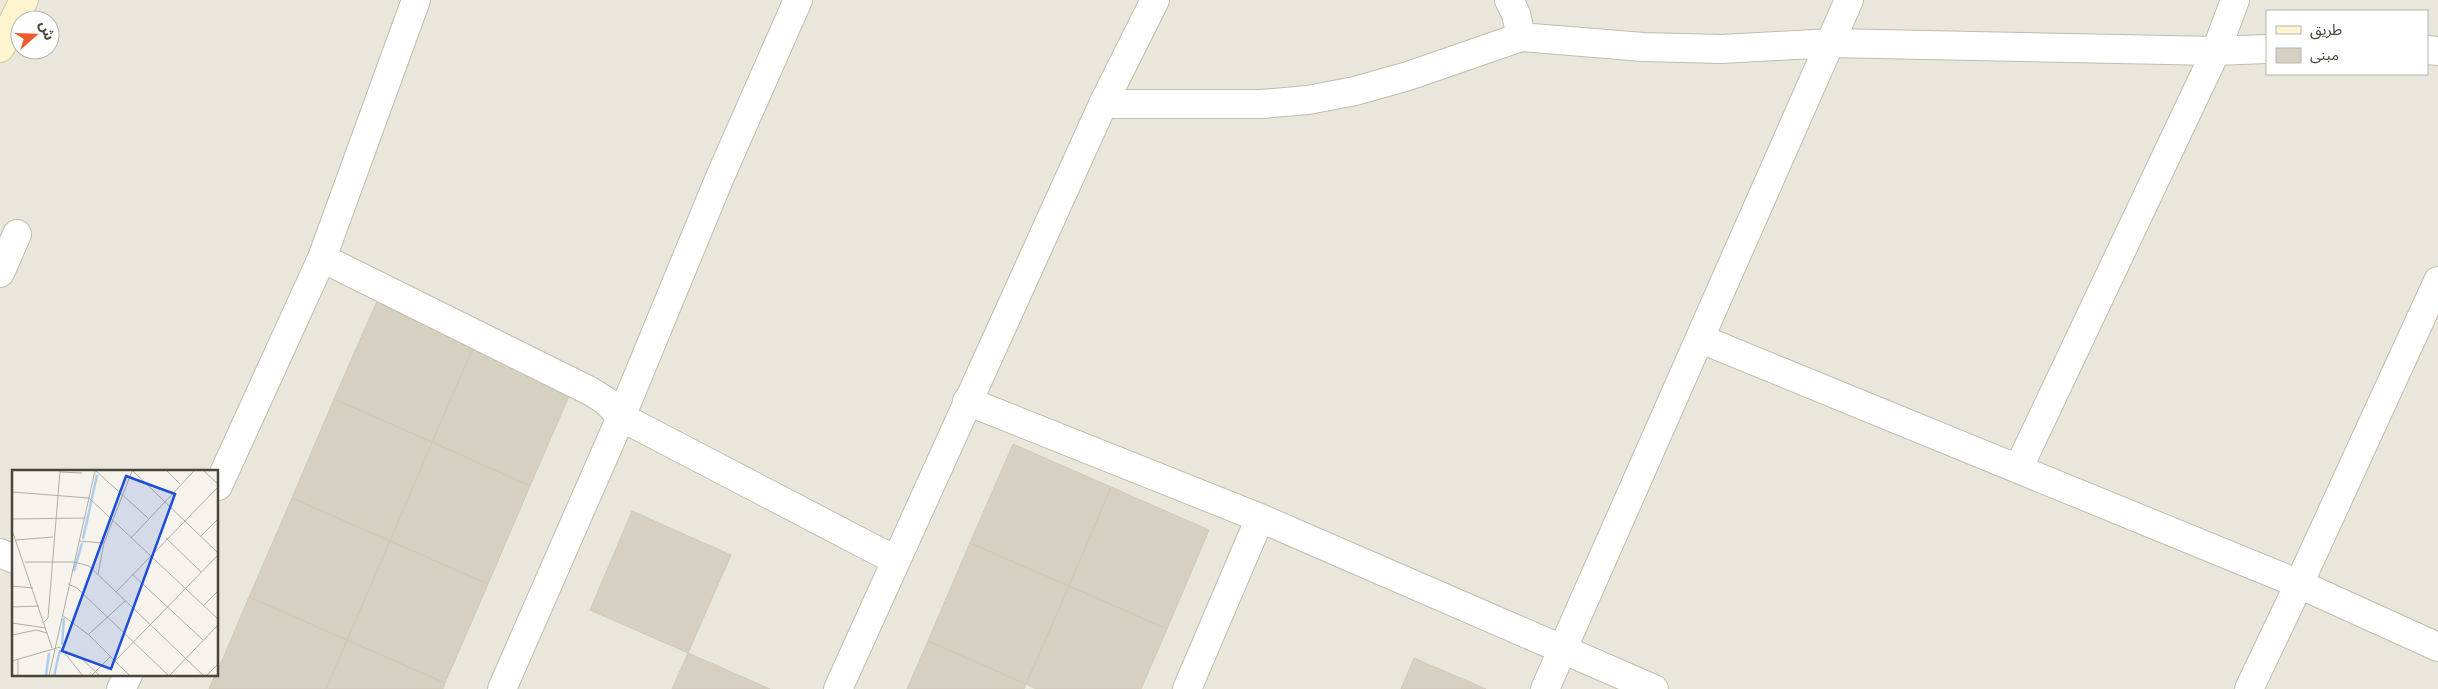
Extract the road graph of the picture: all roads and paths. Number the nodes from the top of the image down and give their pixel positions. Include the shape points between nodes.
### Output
1 (24, 0) edge
2 (416, 0) edge
3 (798, 0) edge
4 (1155, 0) edge
5 (1509, 0) edge
6 (1850, 0) edge
7 (2235, 0) edge
8 (1521, 37) junction
9 (1831, 43) junction
10 (0, 48) edge
11 (2266, 49) edge
12 (2216, 51) junction
13 (1103, 104) junction
14 (17, 234) dead end
15 (322, 258) junction
16 (0, 274) edge
17 (2438, 281) edge
18 (1701, 339) junction
19 (967, 401) junction
20 (621, 417) junction
21 (2018, 469) junction
22 (219, 484) edge
23 (1260, 518) junction
24 (0, 553) edge
25 (12, 558) edge
26 (895, 560) junction
27 (2299, 584) junction
28 (2438, 647) edge
29 (1562, 649) junction
30 (128, 676) edge
31 (121, 689) edge
32 (502, 689) edge
33 (838, 689) edge
34 (1187, 689) edge
35 (1545, 689) edge
36 (1654, 689) edge
37 (2249, 689) edge

1 - 10 main road
2 - 15 street
3 - 20 street via 720,177
4 - 13 street
5 - 8 street
6 - 9 street
7 - 12 street
8 - 9 street via 1643,47 1722,49
8 - 13 street via 1408,76 1308,100 1262,104
9 - 12 street
9 - 18 street
11 - 12 street
12 - 21 street
13 - 19 street
14 - 16 street
15 - 20 street via 590,391 606,401
15 - 22 street
17 - 27 street
18 - 21 street
18 - 29 street
19 - 23 street
19 - 26 street
20 - 26 street
20 - 32 street
21 - 27 street
23 - 29 street
23 - 34 street
24 - 25 street
26 - 33 street
27 - 28 street
27 - 37 street
29 - 35 street
29 - 36 street
30 - 31 street

